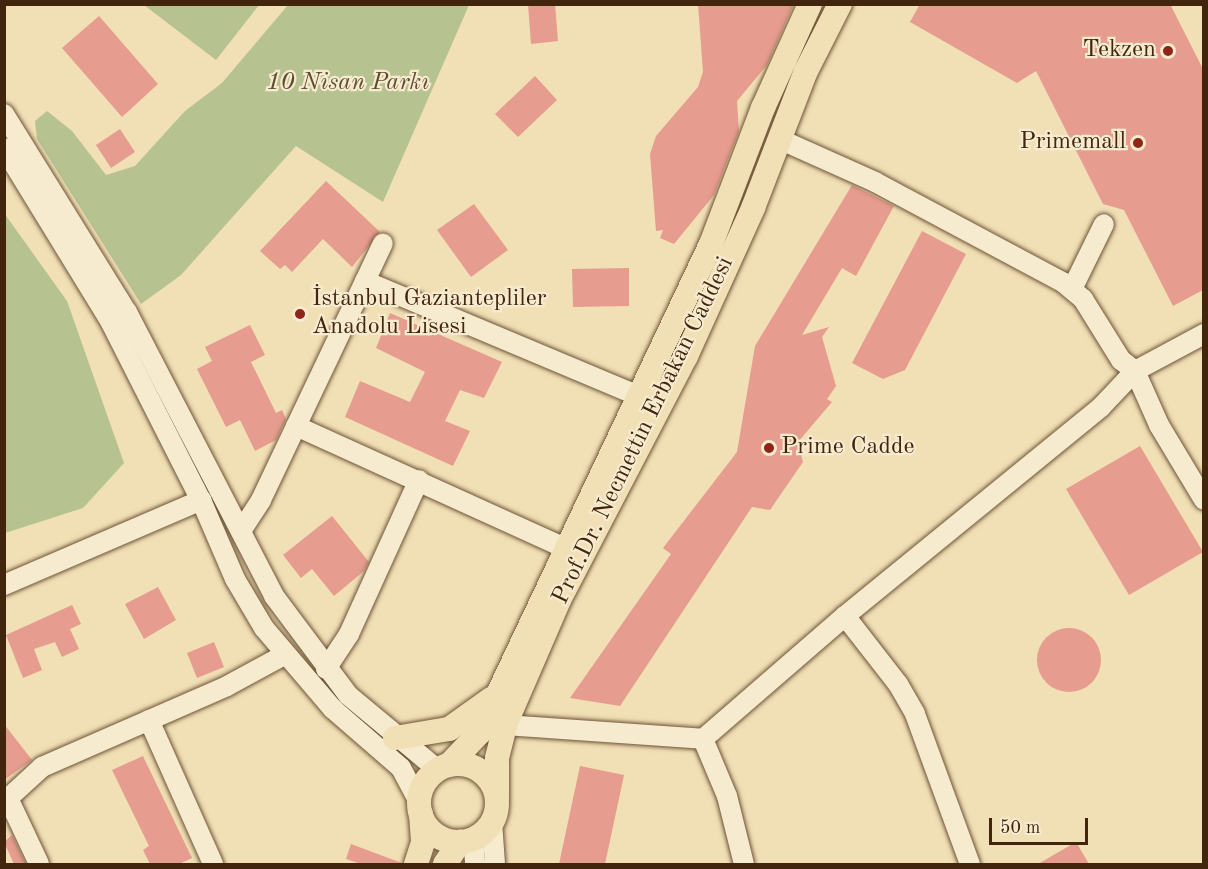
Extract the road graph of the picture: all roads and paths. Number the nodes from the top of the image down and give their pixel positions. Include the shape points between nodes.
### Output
1 (810, 4) edge
2 (840, 4) edge
3 (4, 114) edge
4 (779, 139) junction
5 (4, 148) edge
6 (1104, 224) dead end
7 (383, 243) dead end
8 (365, 281) junction
9 (1072, 290) junction
10 (1203, 334) edge
11 (1135, 371) junction
12 (638, 396) junction
13 (296, 426) junction
14 (419, 480) junction
15 (201, 500) junction
16 (1203, 500) edge
17 (241, 531) junction
18 (565, 548) junction
19 (4, 585) edge
20 (845, 616) junction
21 (284, 655) junction
22 (326, 669) junction
23 (496, 697) junction
24 (149, 720) junction
25 (506, 725) junction
26 (395, 738) junction
27 (703, 739) junction
28 (444, 767) junction
29 (497, 797) junction
30 (6, 800) edge
31 (420, 808) junction
32 (492, 822) junction
33 (466, 840) junction
34 (39, 864) edge
35 (213, 864) edge
36 (416, 864) edge
37 (445, 864) edge
38 (476, 864) edge
39 (495, 864) edge
40 (744, 864) edge
41 (970, 864) edge

1 - 12 main road, Prof.Dr. Necmettin Erbakan Caddesi via 763,108 711,244
2 - 4 main road, Prof.Dr. Necmettin Erbakan Caddesi via 806,71
3 - 17 street via 110,282
4 - 9 street via 875,182
4 - 25 main road, Prof.Dr. Necmettin Erbakan Caddesi via 686,356 559,600
5 - 15 street via 105,312
6 - 9 street
7 - 8 street
8 - 12 street
8 - 13 street
9 - 11 street via 1083,299 1121,360
10 - 11 street
11 - 16 street via 1159,425
11 - 20 street via 1101,407
12 - 18 main road, Prof.Dr. Necmettin Erbakan Caddesi
13 - 14 street
13 - 17 street
14 - 18 street
14 - 22 street via 349,633
15 - 19 street
15 - 21 street via 235,579
17 - 22 street via 274,596
18 - 23 main road, Prof.Dr. Necmettin Erbakan Caddesi
20 - 27 street
20 - 41 street via 898,684 915,714
21 - 24 street
21 - 31 street via 333,710 401,768
22 - 26 street
23 - 26 main road via 449,729
23 - 28 main road, Prof.Dr. Necmettin Erbakan Caddesi via 480,732
24 - 30 street via 42,767
24 - 35 street
25 - 27 street
25 - 29 main road, Prof.Dr. Necmettin Erbakan Caddesi via 497,758
26 - 28 street
27 - 40 street via 727,796
28 - 29 main road via 480,771
28 - 31 main road via 425,784
29 - 32 main road
30 - 34 street
31 - 33 main road via 436,835
31 - 36 main road via 423,842
32 - 33 main road
32 - 39 street
33 - 37 main road
33 - 38 street

